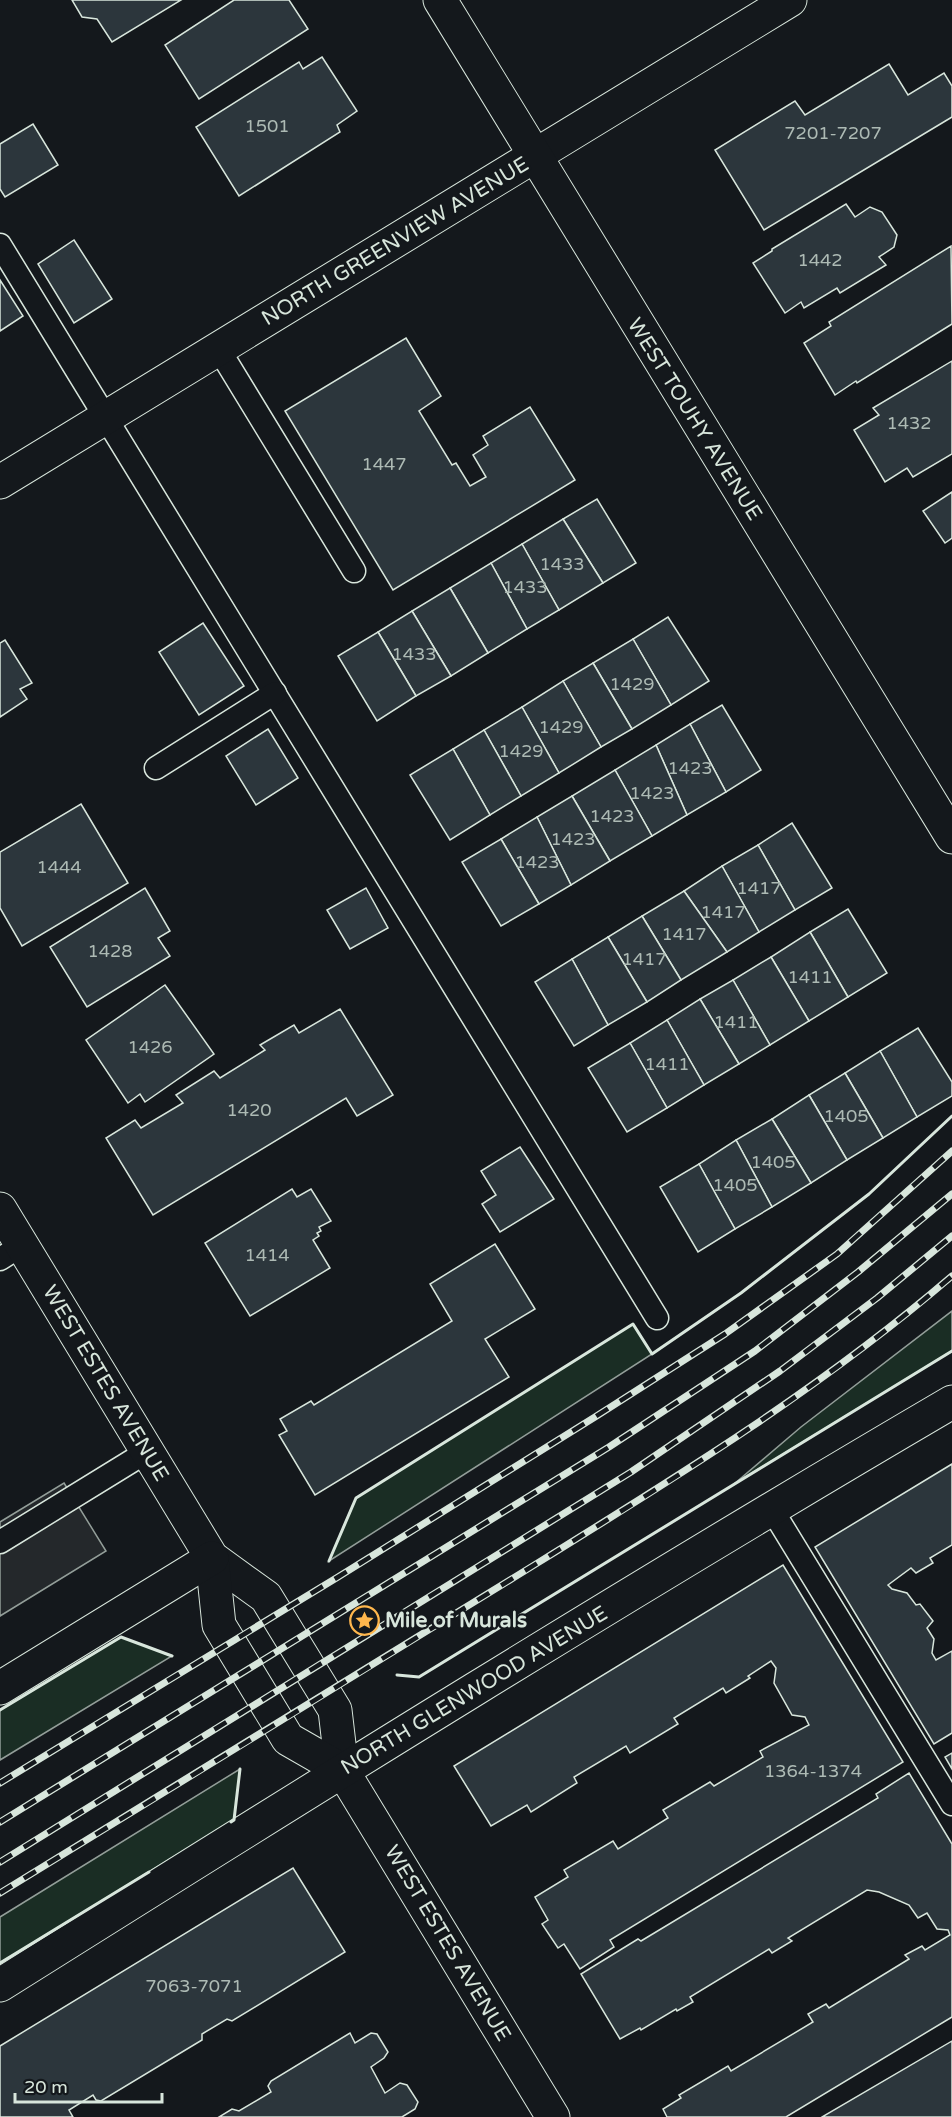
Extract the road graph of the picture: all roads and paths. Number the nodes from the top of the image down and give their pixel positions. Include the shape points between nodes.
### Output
1 (440, 0) edge
2 (790, 0) edge
3 (535, 156) junction
4 (0, 245) edge
5 (218, 348) junction
6 (106, 417) junction
7 (0, 482) edge
8 (354, 571) dead end
9 (275, 693) junction
10 (156, 768) dead end
11 (952, 837) edge
12 (0, 1209) edge
13 (11, 1252) edge
14 (657, 1318) dead end
15 (952, 1402) edge
16 (148, 1451) junction
17 (771, 1508) junction
18 (0, 1542) edge
19 (212, 1558) junction
20 (0, 1688) edge
21 (342, 1770) junction
22 (952, 1804) edge
23 (0, 1985) edge
24 (554, 2117) edge

1 - 3 street, WEST TOUHY AVENUE
2 - 3 street, NORTH GREENVIEW AVENUE
3 - 5 street, NORTH GREENVIEW AVENUE
3 - 11 street, WEST TOUHY AVENUE
4 - 6 lane
5 - 6 street, NORTH GREENVIEW AVENUE
5 - 8 lane
6 - 7 street, NORTH GREENVIEW AVENUE
6 - 9 lane
9 - 10 lane
9 - 14 lane
12 - 13 street, WEST ESTES AVENUE
13 - 16 street, WEST ESTES AVENUE
15 - 17 street, NORTH GLENWOOD AVENUE
16 - 18 lane
16 - 19 street, WEST ESTES AVENUE
17 - 21 street, NORTH GLENWOOD AVENUE
17 - 22 lane
19 - 20 street
19 - 21 street, WEST ESTES AVENUE via 266,1597 278,1616 335,1710
19 - 21 street, WEST ESTES AVENUE via 219,1625 288,1739
21 - 23 street, NORTH GLENWOOD AVENUE
21 - 24 street, WEST ESTES AVENUE

